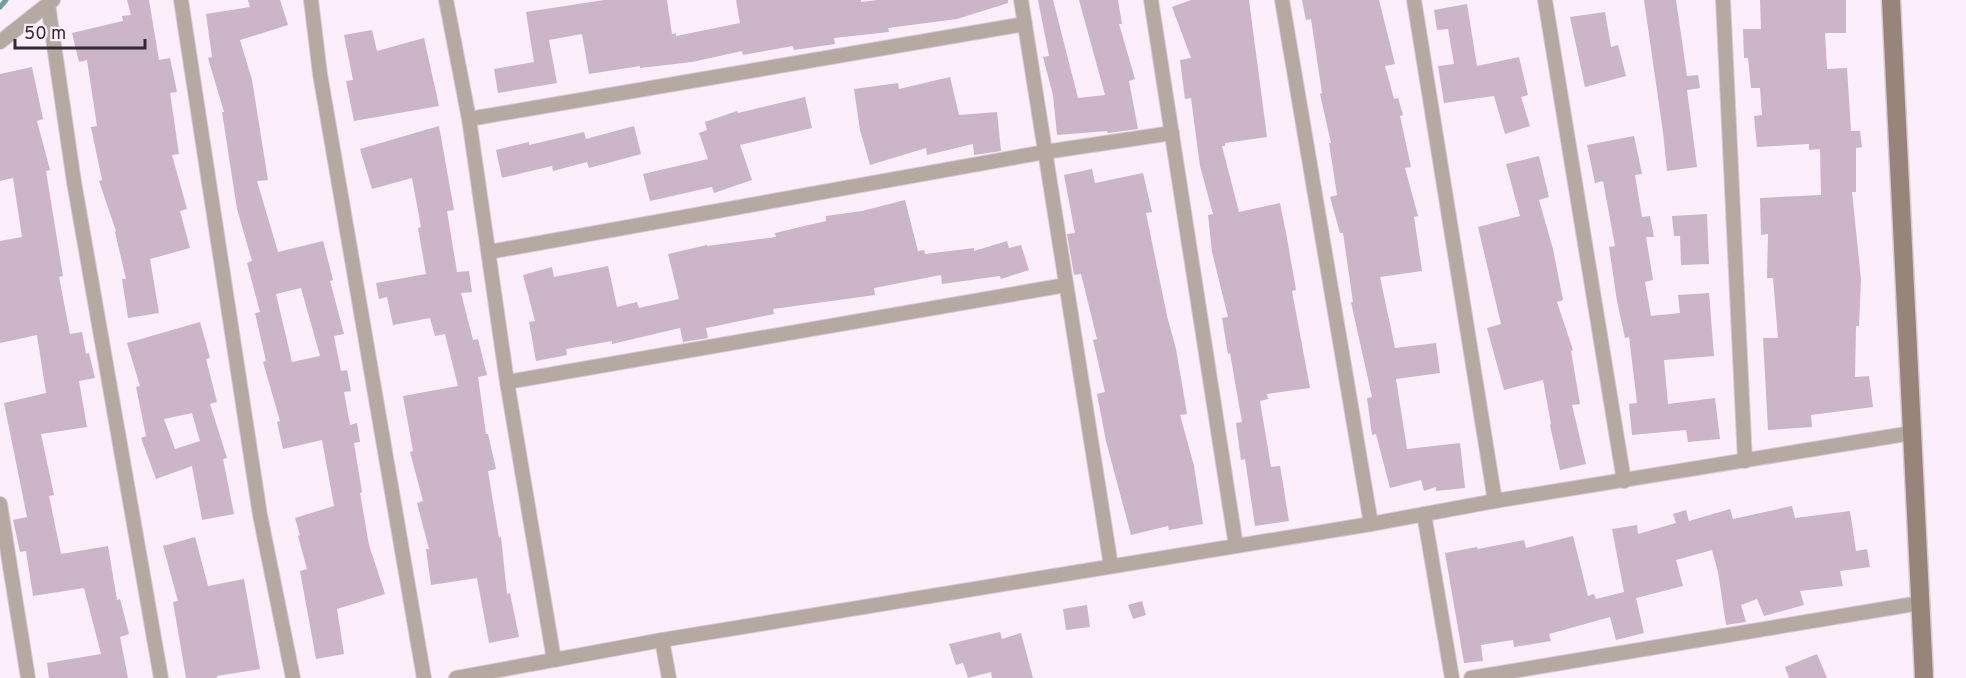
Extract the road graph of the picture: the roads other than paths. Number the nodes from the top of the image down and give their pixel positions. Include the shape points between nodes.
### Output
1 (181, 0) edge
2 (311, 0) edge
3 (446, 0) edge
4 (1021, 0) edge
5 (1151, 0) edge
6 (1282, 0) edge
7 (1414, 0) edge
8 (1545, 0) edge
9 (1723, 0) edge
10 (1890, 0) edge
11 (51, 2) edge
12 (1025, 24) junction
13 (0, 42) edge
14 (469, 119) junction
15 (1172, 134) junction
16 (1045, 152) junction
17 (489, 252) junction
18 (1066, 285) junction
19 (507, 382) junction
20 (1912, 433) junction
21 (1745, 461) junction
22 (1624, 481) junction
23 (1495, 501) junction
24 (0, 504) edge
25 (1424, 514) junction
26 (1371, 524) junction
27 (1236, 546) junction
28 (1112, 566) junction
29 (1920, 603) junction
30 (662, 640) junction
31 (554, 660) junction
32 (503, 674) edge
33 (28, 678) edge
34 (161, 678) edge
35 (293, 678) edge
36 (424, 678) edge
37 (456, 678) edge
38 (669, 678) edge
39 (1452, 678) edge
40 (1471, 678) edge
41 (1924, 678) edge

1 - 35 street via 260,515
2 - 36 street via 320,74
3 - 14 street
4 - 12 street
5 - 15 street
6 - 26 street
7 - 23 street
8 - 22 street
9 - 21 street
10 - 20 main road
11 - 13 street
11 - 34 street via 74,182
12 - 14 street
12 - 16 street
14 - 17 street
15 - 16 street
15 - 27 street
16 - 17 street
16 - 18 street
17 - 19 street
18 - 19 street
18 - 28 street
19 - 31 street
20 - 21 street
20 - 29 main road
21 - 22 street
22 - 23 street
23 - 25 street
24 - 33 street
25 - 26 street
25 - 39 street
26 - 27 street
27 - 28 street
28 - 30 street
29 - 40 street
29 - 41 main road
30 - 31 street
30 - 38 street
31 - 32 street
32 - 37 street

